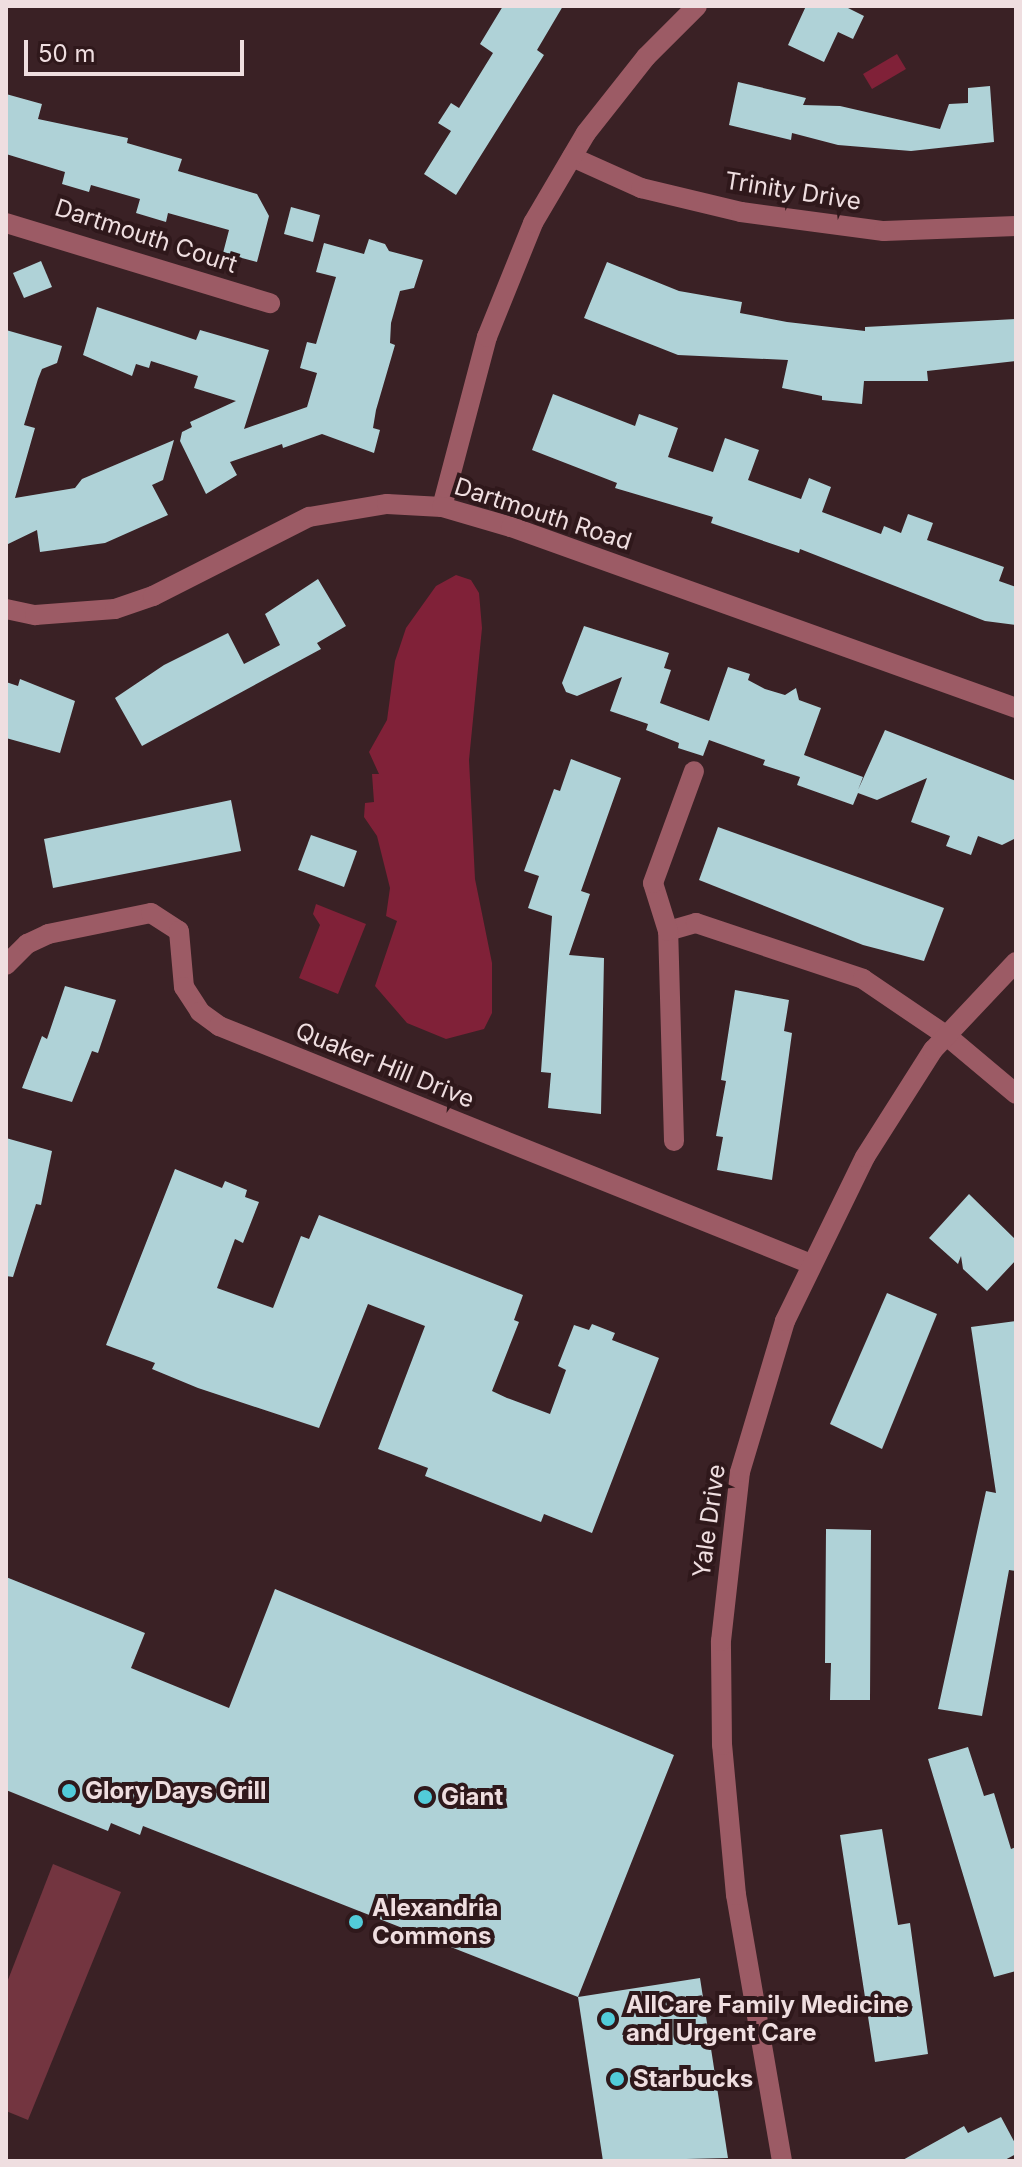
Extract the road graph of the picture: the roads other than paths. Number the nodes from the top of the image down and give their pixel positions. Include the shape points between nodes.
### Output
1 (697, 6) edge
2 (572, 157) junction
3 (6, 223) edge
4 (1016, 226) edge
5 (270, 303) dead end
6 (442, 507) junction
7 (6, 609) edge
8 (1016, 708) edge
9 (694, 771) dead end
10 (668, 931) junction
11 (1016, 962) edge
12 (6, 965) edge
13 (947, 1036) junction
14 (1016, 1094) edge
15 (674, 1141) dead end
16 (811, 1264) junction
17 (782, 2161) edge

1 - 2 street via 628,79
2 - 4 street, Trinity Drive via 641,188 741,212 884,231
2 - 6 street via 516,259 487,337
3 - 5 street, Dartmouth Court
6 - 7 street, Dartmouth Road via 387,504 309,517 153,596 115,609 35,615
6 - 8 street, Dartmouth Road
9 - 10 street via 655,869 653,883
10 - 13 street via 696,923 863,979
10 - 15 street
11 - 13 street, Yale Drive
12 - 16 street, Quaker Hill Drive via 27,944 48,934 151,913 179,931 184,987 200,1012 219,1026
13 - 14 street
13 - 16 street, Yale Drive via 865,1157
16 - 17 street, Yale Drive via 785,1321 740,1472 721,1641 722,1745 735,1887

